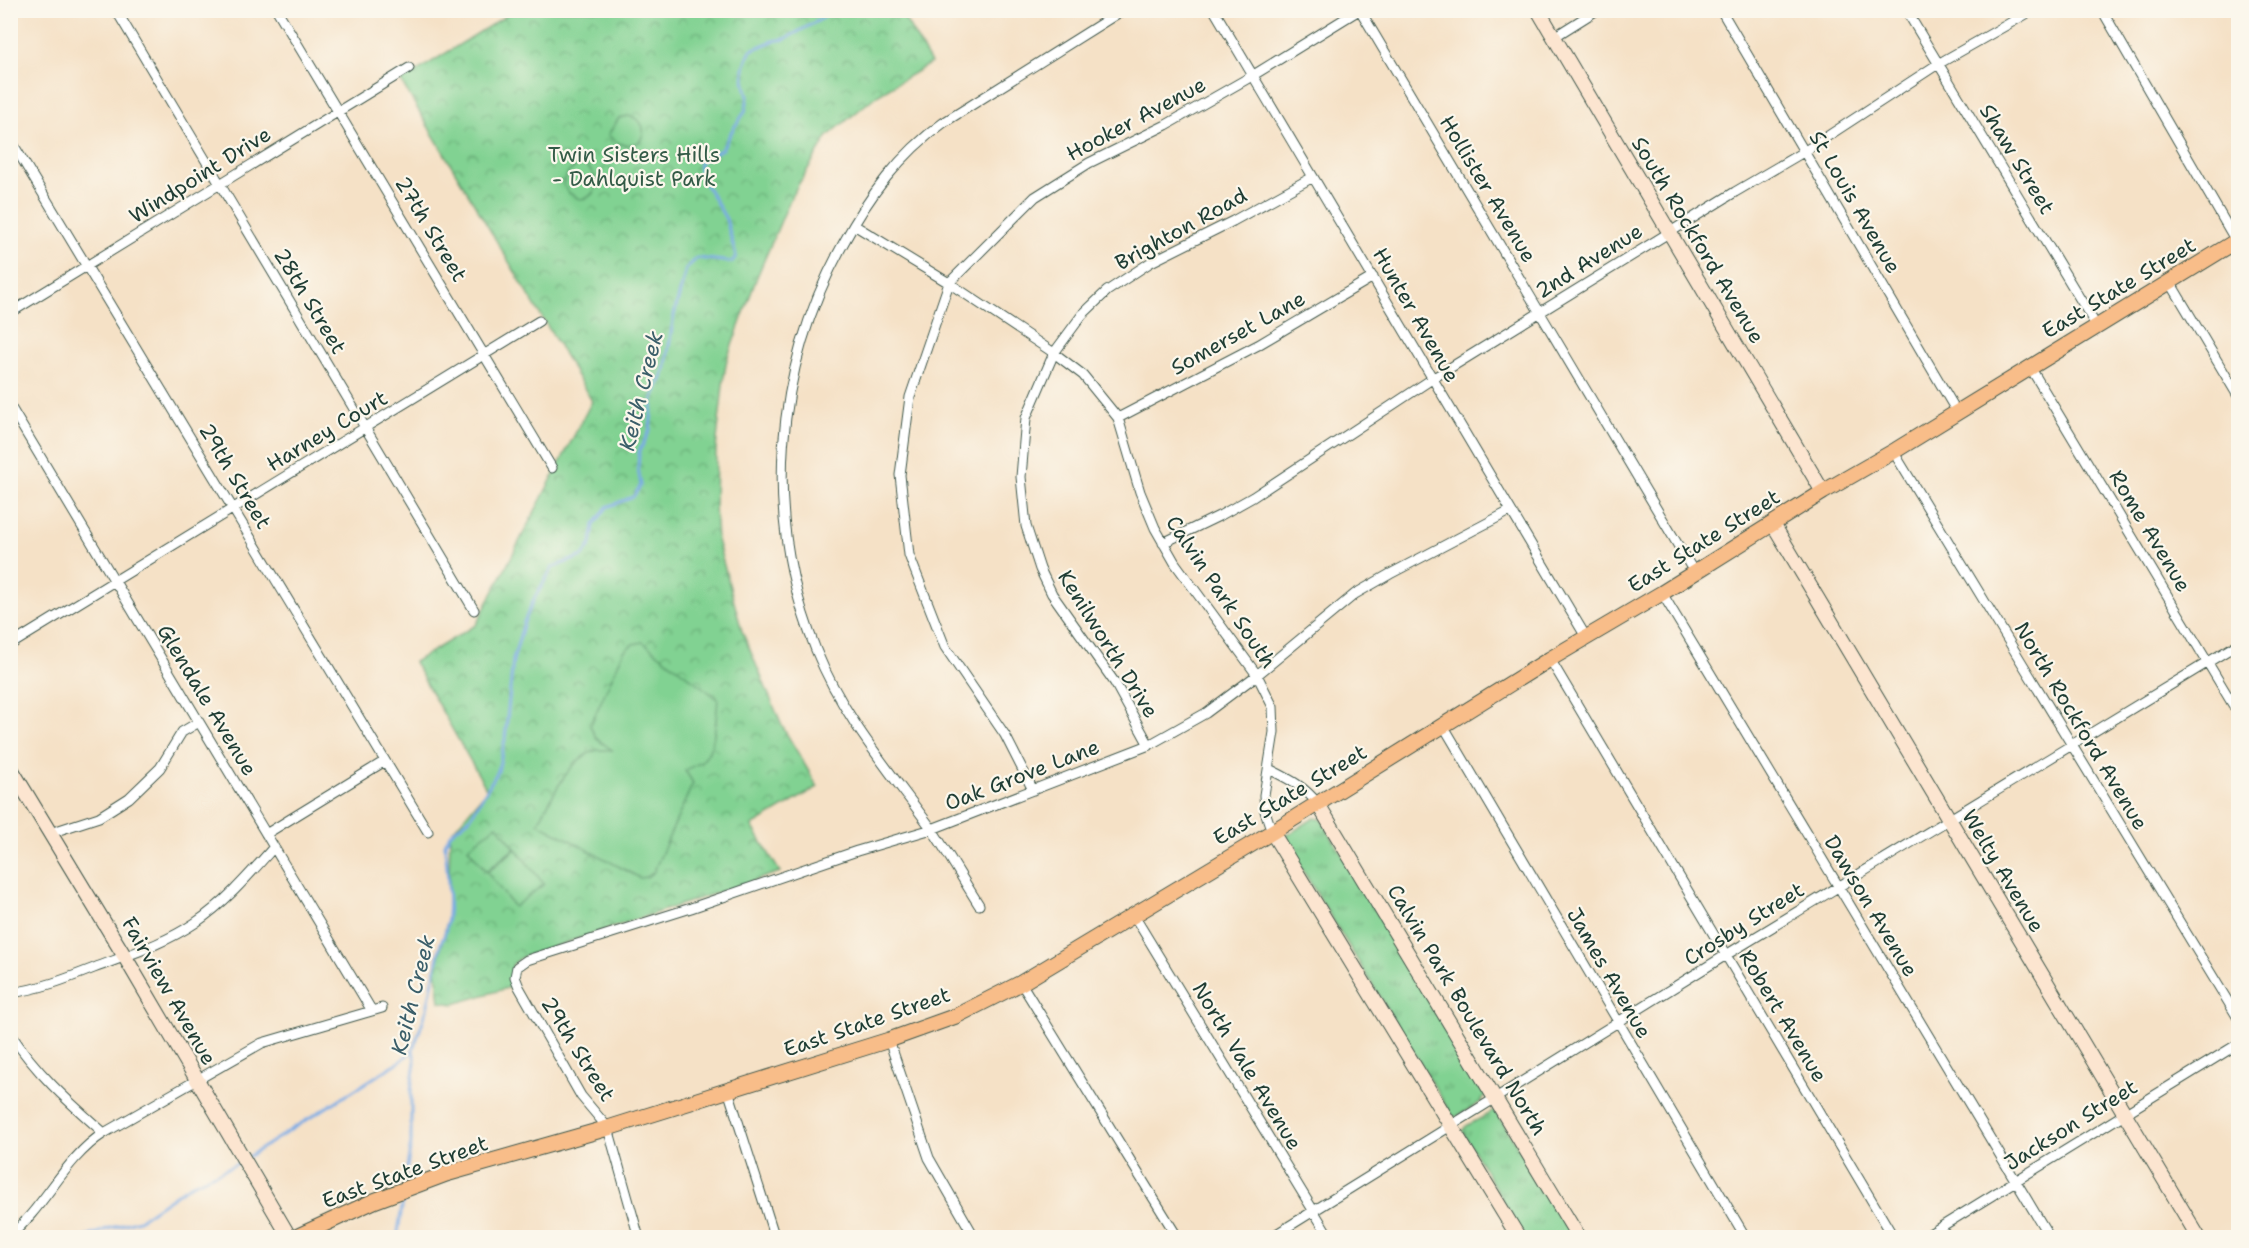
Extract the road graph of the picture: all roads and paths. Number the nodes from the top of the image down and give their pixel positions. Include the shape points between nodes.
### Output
1 (116, 10) edge
2 (277, 10) edge
3 (1123, 10) edge
4 (1214, 10) edge
5 (1359, 10) edge
6 (1538, 10) edge
7 (1597, 10) edge
8 (1721, 10) edge
9 (1906, 10) edge
10 (2033, 10) edge
11 (2102, 10) edge
12 (1554, 38) junction
13 (1938, 64) junction
14 (409, 68) dead end
15 (1252, 76) junction
16 (338, 111) junction
17 (10, 139) edge
18 (1805, 151) junction
19 (1313, 177) junction
20 (219, 184) junction
21 (854, 225) junction
22 (1669, 233) junction
23 (2237, 241) edge
24 (87, 266) junction
25 (1373, 277) junction
26 (2170, 282) junction
27 (949, 284) junction
28 (1541, 312) junction
29 (10, 313) edge
30 (539, 321) dead end
31 (2097, 327) junction
32 (1054, 353) junction
33 (485, 355) junction
34 (2030, 367) junction
35 (1432, 379) junction
36 (2238, 396) edge
37 (10, 406) edge
38 (1957, 412) junction
39 (1118, 418) junction
40 (366, 429) junction
41 (1893, 451) junction
42 (552, 468) dead end
43 (1823, 492) junction
44 (233, 509) junction
45 (1510, 511) junction
46 (1773, 524) junction
47 (1163, 543) junction
48 (1694, 572) junction
49 (116, 581) junction
50 (1662, 593) junction
51 (474, 610) dead end
52 (1586, 637) junction
53 (2238, 644) edge
54 (10, 645) edge
55 (1550, 659) junction
56 (2208, 663) junction
57 (1257, 675) junction
58 (2238, 713) edge
59 (199, 722) junction
60 (1443, 725) junction
61 (1149, 745) junction
62 (2071, 745) junction
63 (385, 761) junction
64 (10, 767) edge
65 (1269, 769) junction
66 (1033, 790) junction
67 (1318, 804) junction
68 (1949, 821) junction
69 (932, 830) junction
70 (428, 832) dead end
71 (1272, 832) junction
72 (50, 833) junction
73 (266, 834) junction
74 (274, 847) junction
75 (1839, 887) junction
76 (979, 905) dead end
77 (1133, 914) junction
78 (1726, 956) junction
79 (125, 957) junction
80 (1021, 983) junction
81 (519, 987) joint
82 (10, 993) edge
83 (382, 1008) dead end
84 (372, 1011) junction
85 (2238, 1018) edge
86 (1618, 1023) junction
87 (10, 1033) edge
88 (889, 1040) junction
89 (2238, 1044) edge
90 (197, 1080) junction
91 (728, 1090) junction
92 (1496, 1100) junction
93 (2124, 1113) junction
94 (1452, 1126) junction
95 (608, 1128) junction
96 (104, 1133) junction
97 (2015, 1182) junction
98 (1314, 1212) junction
99 (10, 1236) edge
100 (292, 1238) edge
101 (639, 1238) edge
102 (776, 1238) edge
103 (975, 1238) edge
104 (1178, 1238) edge
105 (1270, 1238) edge
106 (1330, 1238) edge
107 (1519, 1238) edge
108 (1579, 1238) edge
109 (1746, 1238) edge
110 (1894, 1238) edge
111 (1923, 1238) edge
112 (2050, 1238) edge
113 (2199, 1238) edge

1 - 20 street, 28th Street
2 - 16 street, 27th Street
3 - 21 street via 919,141 892,169
4 - 15 street, Hunter Avenue
5 - 15 street, Hooker Avenue
5 - 28 street, Hollister Avenue
6 - 12 street, South Rockford Avenue
7 - 12 street
8 - 18 street, St Louis Avenue
9 - 13 street, Shaw Street
10 - 13 street, 2nd Avenue
11 - 23 street
12 - 22 street, South Rockford Avenue
13 - 18 street, 2nd Avenue
13 - 31 street, Shaw Street
14 - 16 street, Windpoint Drive
15 - 19 street, Hunter Avenue
15 - 27 street, Hooker Avenue via 1089,163 1035,197
16 - 20 street, Windpoint Drive
16 - 33 street, 27th Street
17 - 24 street, 29th Street
18 - 22 street, 2nd Avenue
18 - 38 street, St Louis Avenue
19 - 25 street, Hunter Avenue
19 - 32 street, Brighton Road via 1151,262 1107,291 1082,315
20 - 24 street, Windpoint Drive
20 - 40 street, 28th Street
21 - 27 street, Calvin Park South
21 - 69 street via 809,316 792,373 783,430 781,484 787,532 798,598 816,651 843,706
22 - 28 street, 2nd Avenue
22 - 43 street, South Rockford Avenue
23 - 26 main road, East State Street
24 - 29 street, Windpoint Drive
24 - 44 street, 29th Street
25 - 35 street, Hunter Avenue
25 - 39 street, Somerset Lane via 1258,345
26 - 31 main road, East State Street
26 - 36 street
27 - 32 street, Calvin Park South
27 - 66 street via 909,397 900,476 909,555 945,647 1005,735
28 - 35 street, 2nd Avenue
28 - 48 street, Hollister Avenue
30 - 33 street, Harney Court
31 - 34 main road, East State Street
32 - 39 street, Calvin Park South via 1083,375
32 - 61 street, Kenilworth Drive via 1026,418 1021,477 1026,526 1052,594 1115,683
33 - 40 street, Harney Court
33 - 42 street, 27th Street
34 - 38 main road, East State Street
34 - 56 street, Rome Avenue
35 - 45 street, Hunter Avenue
35 - 47 street, 2nd Avenue via 1253,496
37 - 49 street, Glendale Avenue
38 - 41 main road, East State Street
39 - 47 street, Calvin Park South via 1140,492
40 - 44 street, Harney Court
40 - 51 street, 28th Street
41 - 43 main road, East State Street
41 - 62 street, North Rockford Avenue
43 - 46 main road, East State Street
44 - 49 street, Harney Court
44 - 63 street, 29th Street
45 - 52 street, Hunter Avenue
45 - 57 street, Oak Grove Lane via 1355,594
46 - 48 main road, East State Street
46 - 68 street, Welty Avenue
47 - 57 street, Calvin Park South
48 - 50 main road, East State Street
49 - 54 street, Harney Court
49 - 59 street, Glendale Avenue
50 - 52 main road, East State Street
50 - 75 street, Dawson Avenue
52 - 55 main road, East State Street
53 - 56 street, Crosby Street
55 - 60 main road, East State Street
55 - 78 street, Robert Avenue
56 - 58 street, Rome Avenue
56 - 62 street, Crosby Street
57 - 61 street, Oak Grove Lane via 1206,713
57 - 65 street, Calvin Park South via 1273,707
59 - 72 street via 182,732 160,768 129,798 99,817
59 - 73 street, Glendale Avenue
60 - 67 main road, East State Street
60 - 86 street, James Avenue
61 - 66 street, Oak Grove Lane
62 - 68 street, Crosby Street
62 - 85 street, North Rockford Avenue
63 - 70 street, 29th Street
63 - 73 street
64 - 72 street, Fairview Avenue
65 - 67 street via 1308,790
65 - 71 street, Calvin Park South via 1264,795
66 - 69 street, Oak Grove Lane
67 - 71 main road, East State Street
67 - 92 street, Calvin Park Boulevard North
68 - 75 street, Crosby Street
68 - 93 street, Welty Avenue
69 - 76 street
69 - 81 street, Oak Grove Lane via 527,960 517,967
71 - 77 main road, East State Street
71 - 94 street
72 - 79 street, Fairview Avenue
73 - 74 street, Glendale Avenue
74 - 79 street via 240,885 205,915 172,936
74 - 84 street, Glendale Avenue
75 - 78 street, Crosby Street
75 - 97 street, Dawson Avenue
77 - 80 main road, East State Street
77 - 98 street, North Vale Avenue
78 - 86 street, Crosby Street
78 - 110 street, Robert Avenue
79 - 82 street via 42,987
79 - 90 street, Fairview Avenue
80 - 88 main road, East State Street via 956,1016
80 - 104 street
81 - 95 street, 29th Street via 581,1096
83 - 84 street
84 - 90 street via 263,1042
86 - 92 street, Crosby Street
86 - 109 street, James Avenue
87 - 96 street via 41,1075
88 - 91 main road, East State Street
88 - 103 street via 929,1158
89 - 93 street, Jackson Street
90 - 96 street
90 - 100 street, Fairview Avenue
91 - 95 main road, East State Street
91 - 102 street
92 - 94 street, Crosby Street
92 - 108 street, Calvin Park Boulevard North
93 - 97 street, Jackson Street
93 - 113 street, Welty Avenue
94 - 98 street, Crosby Street
94 - 107 street
95 - 100 main road, East State Street via 446,1174
95 - 101 street
96 - 99 street via 74,1160
97 - 111 street, Jackson Street
97 - 112 street, Dawson Avenue
98 - 105 street, Crosby Street
98 - 106 street, North Vale Avenue

